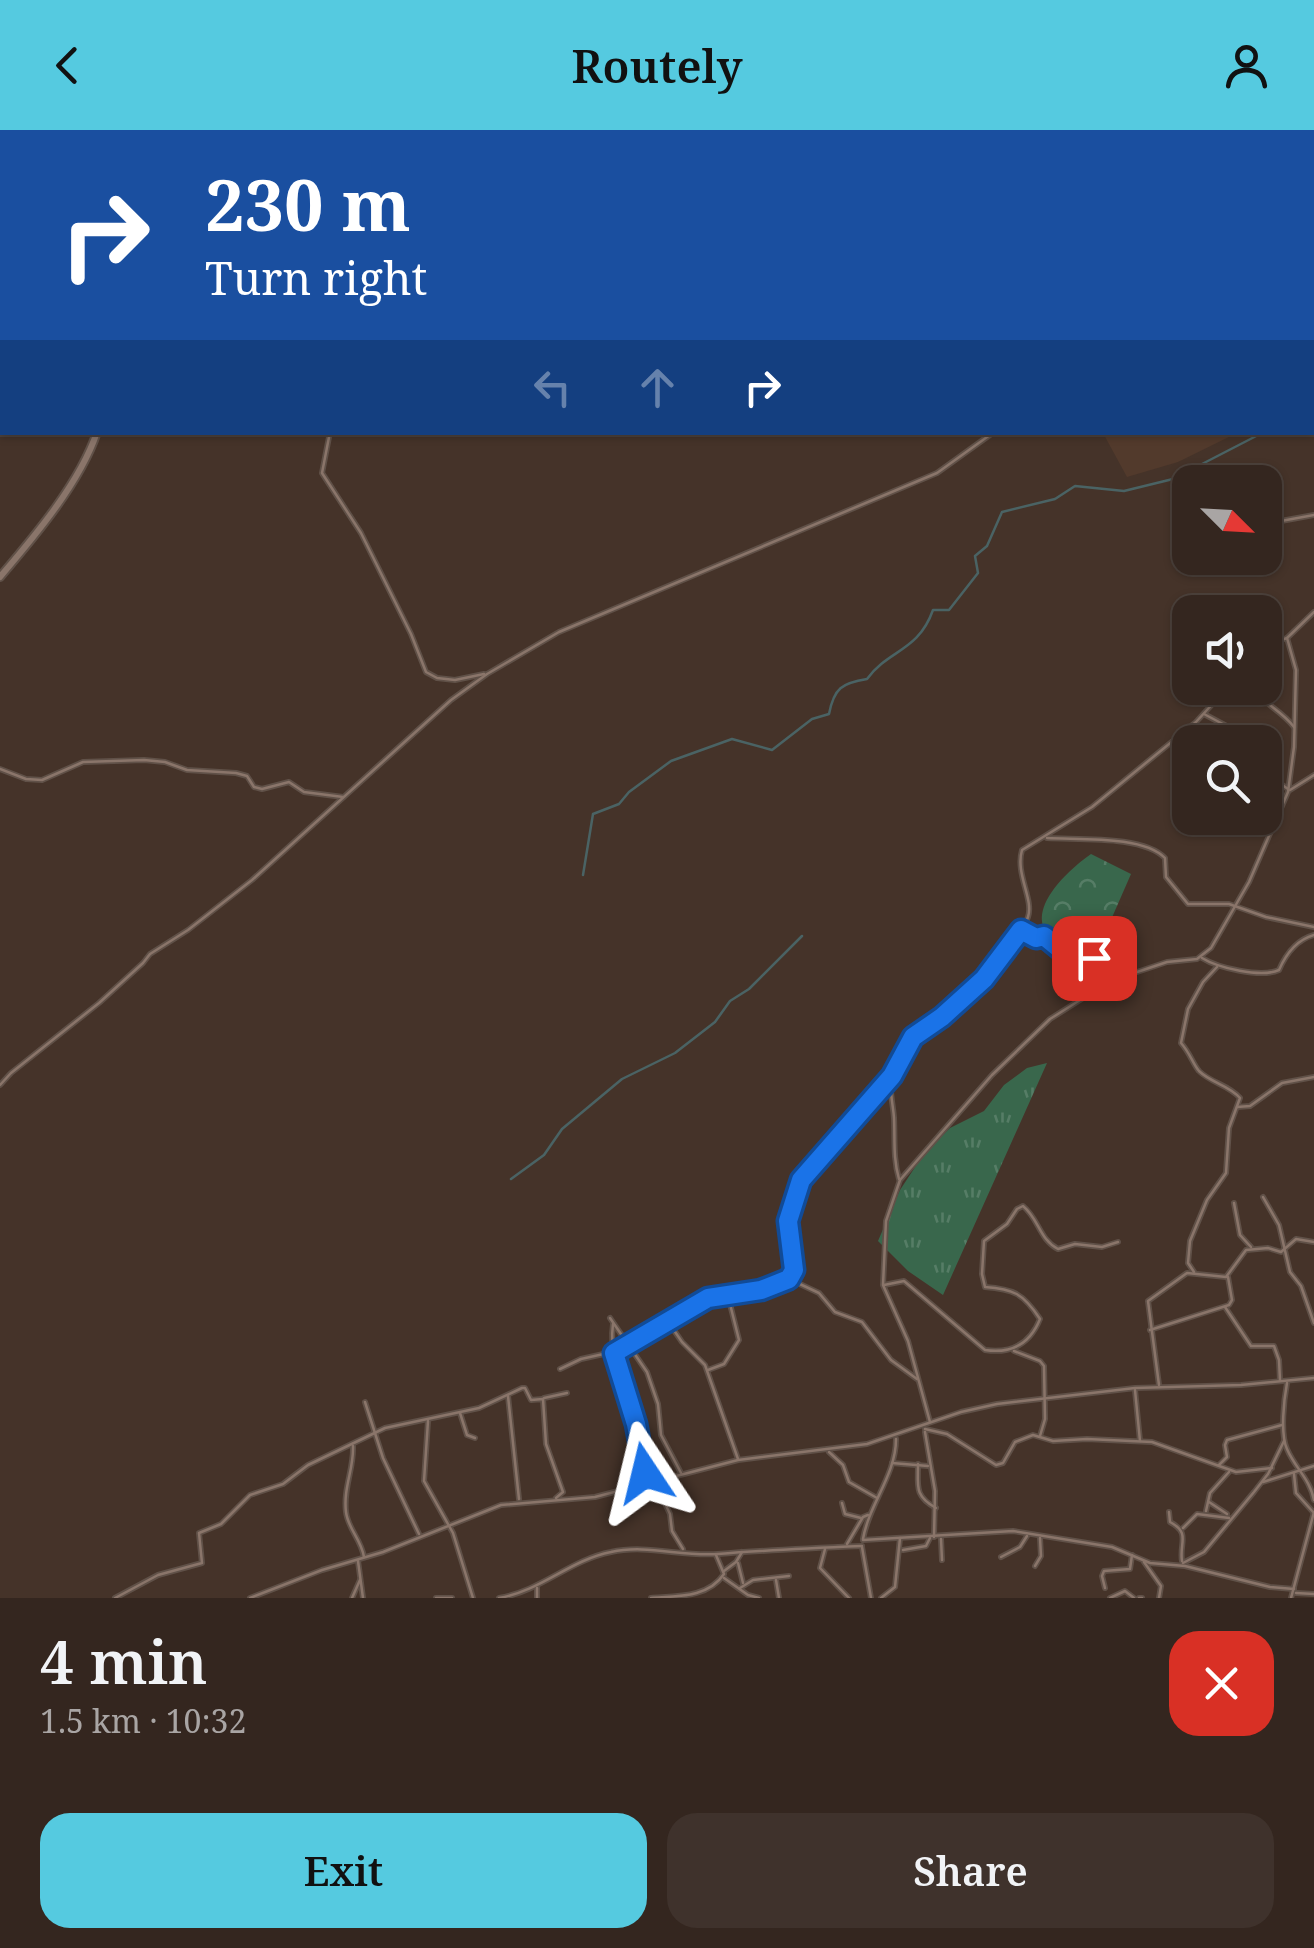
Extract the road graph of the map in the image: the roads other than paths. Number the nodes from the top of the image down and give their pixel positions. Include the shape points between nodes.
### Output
1 (97, 435) edge
2 (329, 435) edge
3 (990, 435) edge
4 (1314, 515) edge
5 (1282, 521) edge
6 (0, 577) edge
7 (1314, 612) edge
8 (1287, 638) junction
9 (1282, 640) edge
10 (487, 674) junction
11 (1211, 705) edge
12 (1267, 705) edge
13 (1203, 714) junction
14 (1224, 725) edge
15 (1295, 729) junction
16 (0, 769) edge
17 (1314, 775) edge
18 (1282, 786) edge
19 (1288, 791) junction
20 (343, 797) junction
21 (1042, 837) junction
22 (1233, 905) junction
23 (1314, 927) edge
24 (1021, 930) junction
25 (1314, 935) edge
26 (1201, 957) junction
27 (1217, 967) junction
28 (1132, 973) junction
29 (892, 1076) junction
30 (1314, 1078) edge
31 (0, 1086) edge
32 (1236, 1107) junction
33 (900, 1180) junction
34 (1263, 1197) dead end
35 (1234, 1203) dead end
36 (1118, 1242) dead end
37 (1314, 1242) edge
38 (1254, 1249) junction
39 (1284, 1251) junction
40 (1194, 1272) junction
41 (1228, 1276) junction
42 (789, 1279) junction
43 (883, 1285) junction
44 (727, 1294) junction
45 (1224, 1306) junction
46 (669, 1322) junction
47 (1314, 1323) edge
48 (1150, 1330) junction
49 (631, 1344) junction
50 (1016, 1351) junction
51 (614, 1353) junction
52 (560, 1369) dead end
53 (708, 1370) junction
54 (1314, 1378) edge
55 (919, 1380) junction
56 (1288, 1381) junction
57 (1280, 1382) junction
58 (1159, 1387) junction
59 (1134, 1388) junction
60 (567, 1394) dead end
61 (508, 1396) junction
62 (1044, 1397) junction
63 (543, 1398) junction
64 (365, 1402) dead end
65 (459, 1412) junction
66 (428, 1419) junction
67 (930, 1424) junction
68 (1284, 1425) junction
69 (925, 1428) junction
70 (375, 1435) junction
71 (1040, 1436) junction
72 (896, 1437) junction
73 (475, 1438) dead end
74 (1284, 1440) junction
75 (1140, 1442) junction
76 (353, 1446) junction
77 (828, 1450) junction
78 (738, 1460) junction
79 (892, 1463) junction
80 (918, 1464) junction
81 (929, 1466) junction
82 (1218, 1466) junction
83 (1314, 1466) edge
84 (1272, 1468) junction
85 (1230, 1470) junction
86 (1302, 1471) junction
87 (1294, 1473) junction
88 (682, 1475) junction
89 (1262, 1482) junction
90 (654, 1483) junction
91 (1313, 1493) edge
92 (877, 1498) junction
93 (553, 1499) junction
94 (519, 1501) junction
95 (1208, 1501) junction
96 (1314, 1501) edge
97 (1304, 1502) junction
98 (842, 1503) dead end
99 (936, 1508) junction
100 (1169, 1512) dead end
101 (1314, 1512) edge
102 (1206, 1514) junction
103 (869, 1515) junction
104 (863, 1517) junction
105 (1229, 1518) junction
106 (448, 1524) junction
107 (1181, 1529) junction
108 (1027, 1534) junction
109 (900, 1536) junction
110 (1040, 1536) junction
111 (420, 1537) junction
112 (932, 1537) junction
113 (941, 1537) junction
114 (863, 1540) junction
115 (862, 1546) junction
116 (845, 1547) junction
117 (826, 1548) junction
118 (742, 1550) junction
119 (900, 1550) junction
120 (684, 1551) junction
121 (715, 1554) junction
122 (1132, 1556) junction
123 (1001, 1557) dead end
124 (361, 1559) junction
125 (942, 1560) dead end
126 (1143, 1561) junction
127 (736, 1562) junction
128 (1183, 1564) junction
129 (1162, 1565) junction
130 (1036, 1566) dead end
131 (1152, 1574) junction
132 (723, 1575) junction
133 (789, 1576) dead end
134 (361, 1579) junction
135 (775, 1579) junction
136 (537, 1587) junction
137 (742, 1587) junction
138 (1105, 1588) dead end
139 (1293, 1593) edge
140 (1314, 1594) edge
141 (508, 1597) edge
142 (115, 1598) edge
143 (250, 1598) edge
144 (352, 1598) edge
145 (363, 1598) edge
146 (436, 1598) edge
147 (452, 1598) edge
148 (472, 1598) edge
149 (499, 1598) edge
150 (538, 1598) edge
151 (651, 1598) edge
152 (759, 1598) edge
153 (780, 1598) edge
154 (849, 1598) edge
155 (871, 1598) edge
156 (881, 1598) edge
157 (1110, 1598) edge
158 (1138, 1598) edge
159 (1159, 1598) edge

1 - 6 street via 71,482
2 - 10 street via 322,473 362,533 422,667 446,680
3 - 10 street via 936,472 559,632
4 - 5 street
7 - 8 street
8 - 9 street
8 - 15 street via 1296,670
10 - 20 street
11 - 13 street
12 - 15 street
13 - 14 street
13 - 21 street via 1092,807
15 - 19 street
16 - 20 street via 42,780 83,762 144,760 236,773 258,788 289,782 304,792
17 - 19 street
18 - 19 street
19 - 22 street
20 - 31 street
21 - 22 street via 1148,846 1165,858 1164,875 1186,903
21 - 24 street via 1026,845 1020,859 1029,911
22 - 23 street
22 - 26 street
24 - 28 street via 1070,953 1113,957
24 - 29 street via 984,979 913,1037
25 - 27 street via 1288,953 1276,972
26 - 27 street
26 - 28 street
27 - 32 street via 1188,1009 1181,1044 1201,1072 1238,1095
28 - 33 street via 1039,1028
29 - 33 street
29 - 42 street via 798,1186 788,1221 794,1270
30 - 32 street via 1282,1082 1250,1106
32 - 40 street via 1226,1174 1190,1241
33 - 43 street via 886,1221
34 - 39 street
35 - 38 street via 1240,1235
36 - 50 street via 1058,1249 1044,1240 1023,1206 984,1241 985,1287 1021,1295 1040,1319
37 - 39 street via 1296,1239
38 - 39 street
38 - 41 street via 1241,1252
39 - 47 street
40 - 41 street
40 - 48 street via 1147,1303
41 - 45 street via 1232,1300
42 - 44 street
42 - 55 street via 819,1293 835,1312 862,1322 891,1360
43 - 50 street via 904,1281 980,1348
43 - 55 street
44 - 46 street via 702,1300
44 - 53 street via 740,1340 724,1364
45 - 48 street
45 - 57 street via 1252,1346 1276,1348
46 - 49 street
46 - 53 street
48 - 58 street
49 - 51 street
49 - 51 street via 612,1320
49 - 88 street via 658,1404 661,1435
50 - 62 street via 1042,1362
51 - 52 street
51 - 90 street via 645,1474
53 - 78 street
54 - 56 street
55 - 67 street
56 - 57 street
56 - 68 street
57 - 58 street
58 - 59 street
59 - 62 street
59 - 75 street
60 - 63 street
61 - 63 street via 524,1388 531,1400
61 - 65 street
61 - 94 street
62 - 67 street via 983,1406
62 - 71 street
63 - 93 street via 546,1442 563,1492
64 - 70 street
65 - 66 street
65 - 73 street via 466,1435
66 - 70 street
66 - 106 street via 424,1478
67 - 69 street
68 - 74 street
68 - 82 street via 1227,1440 1227,1457
69 - 71 street via 998,1465 1016,1442
69 - 72 street
69 - 81 street
70 - 76 street
70 - 111 street
71 - 75 street
72 - 77 street
72 - 79 street
74 - 84 street
74 - 86 street
75 - 82 street
76 - 124 street via 344,1491
76 - 142 street via 250,1496 223,1523 200,1531 202,1563 158,1575
77 - 78 street
77 - 92 street via 849,1482
78 - 88 street
79 - 80 street
79 - 92 street
80 - 81 street
80 - 99 street via 916,1490
81 - 99 street
82 - 85 street
83 - 86 street
84 - 85 street
84 - 89 street
85 - 95 street
86 - 87 street
86 - 91 street
87 - 89 street
87 - 97 street via 1294,1490
88 - 90 street
89 - 105 street
90 - 93 street
90 - 120 street
91 - 96 street
92 - 103 street
93 - 94 street
94 - 106 street
95 - 102 street
95 - 105 street
96 - 97 street
97 - 101 street
98 - 104 street via 848,1516
99 - 112 street
100 - 107 street
101 - 139 street
102 - 105 street
102 - 107 street
103 - 104 street
103 - 114 street
104 - 116 street
105 - 128 street via 1204,1552
106 - 111 street
106 - 148 street
107 - 128 street
108 - 110 street
108 - 113 street
108 - 123 street via 1020,1547
109 - 112 street
109 - 114 street
109 - 119 street
110 - 122 street
110 - 130 street
111 - 124 street
112 - 113 street
112 - 119 street via 924,1547
113 - 125 street
114 - 115 street
115 - 116 street
115 - 155 street
116 - 117 street
117 - 118 street
117 - 154 street via 820,1568
118 - 121 street
118 - 127 street
119 - 156 street via 894,1589
120 - 121 street
120 - 136 street via 609,1552
121 - 132 street
122 - 126 street
122 - 138 street via 1130,1569 1104,1570
124 - 134 street
124 - 143 street
126 - 129 street
126 - 131 street
127 - 132 street
127 - 137 street
128 - 129 street
128 - 139 street
129 - 131 street
131 - 159 street via 1162,1588
132 - 137 street
132 - 151 street via 693,1594
133 - 135 street
134 - 144 street
134 - 145 street
135 - 137 street
135 - 153 street
136 - 141 street
136 - 150 street
137 - 152 street
139 - 140 street
141 - 149 street
146 - 147 street
157 - 158 street via 1126,1592

